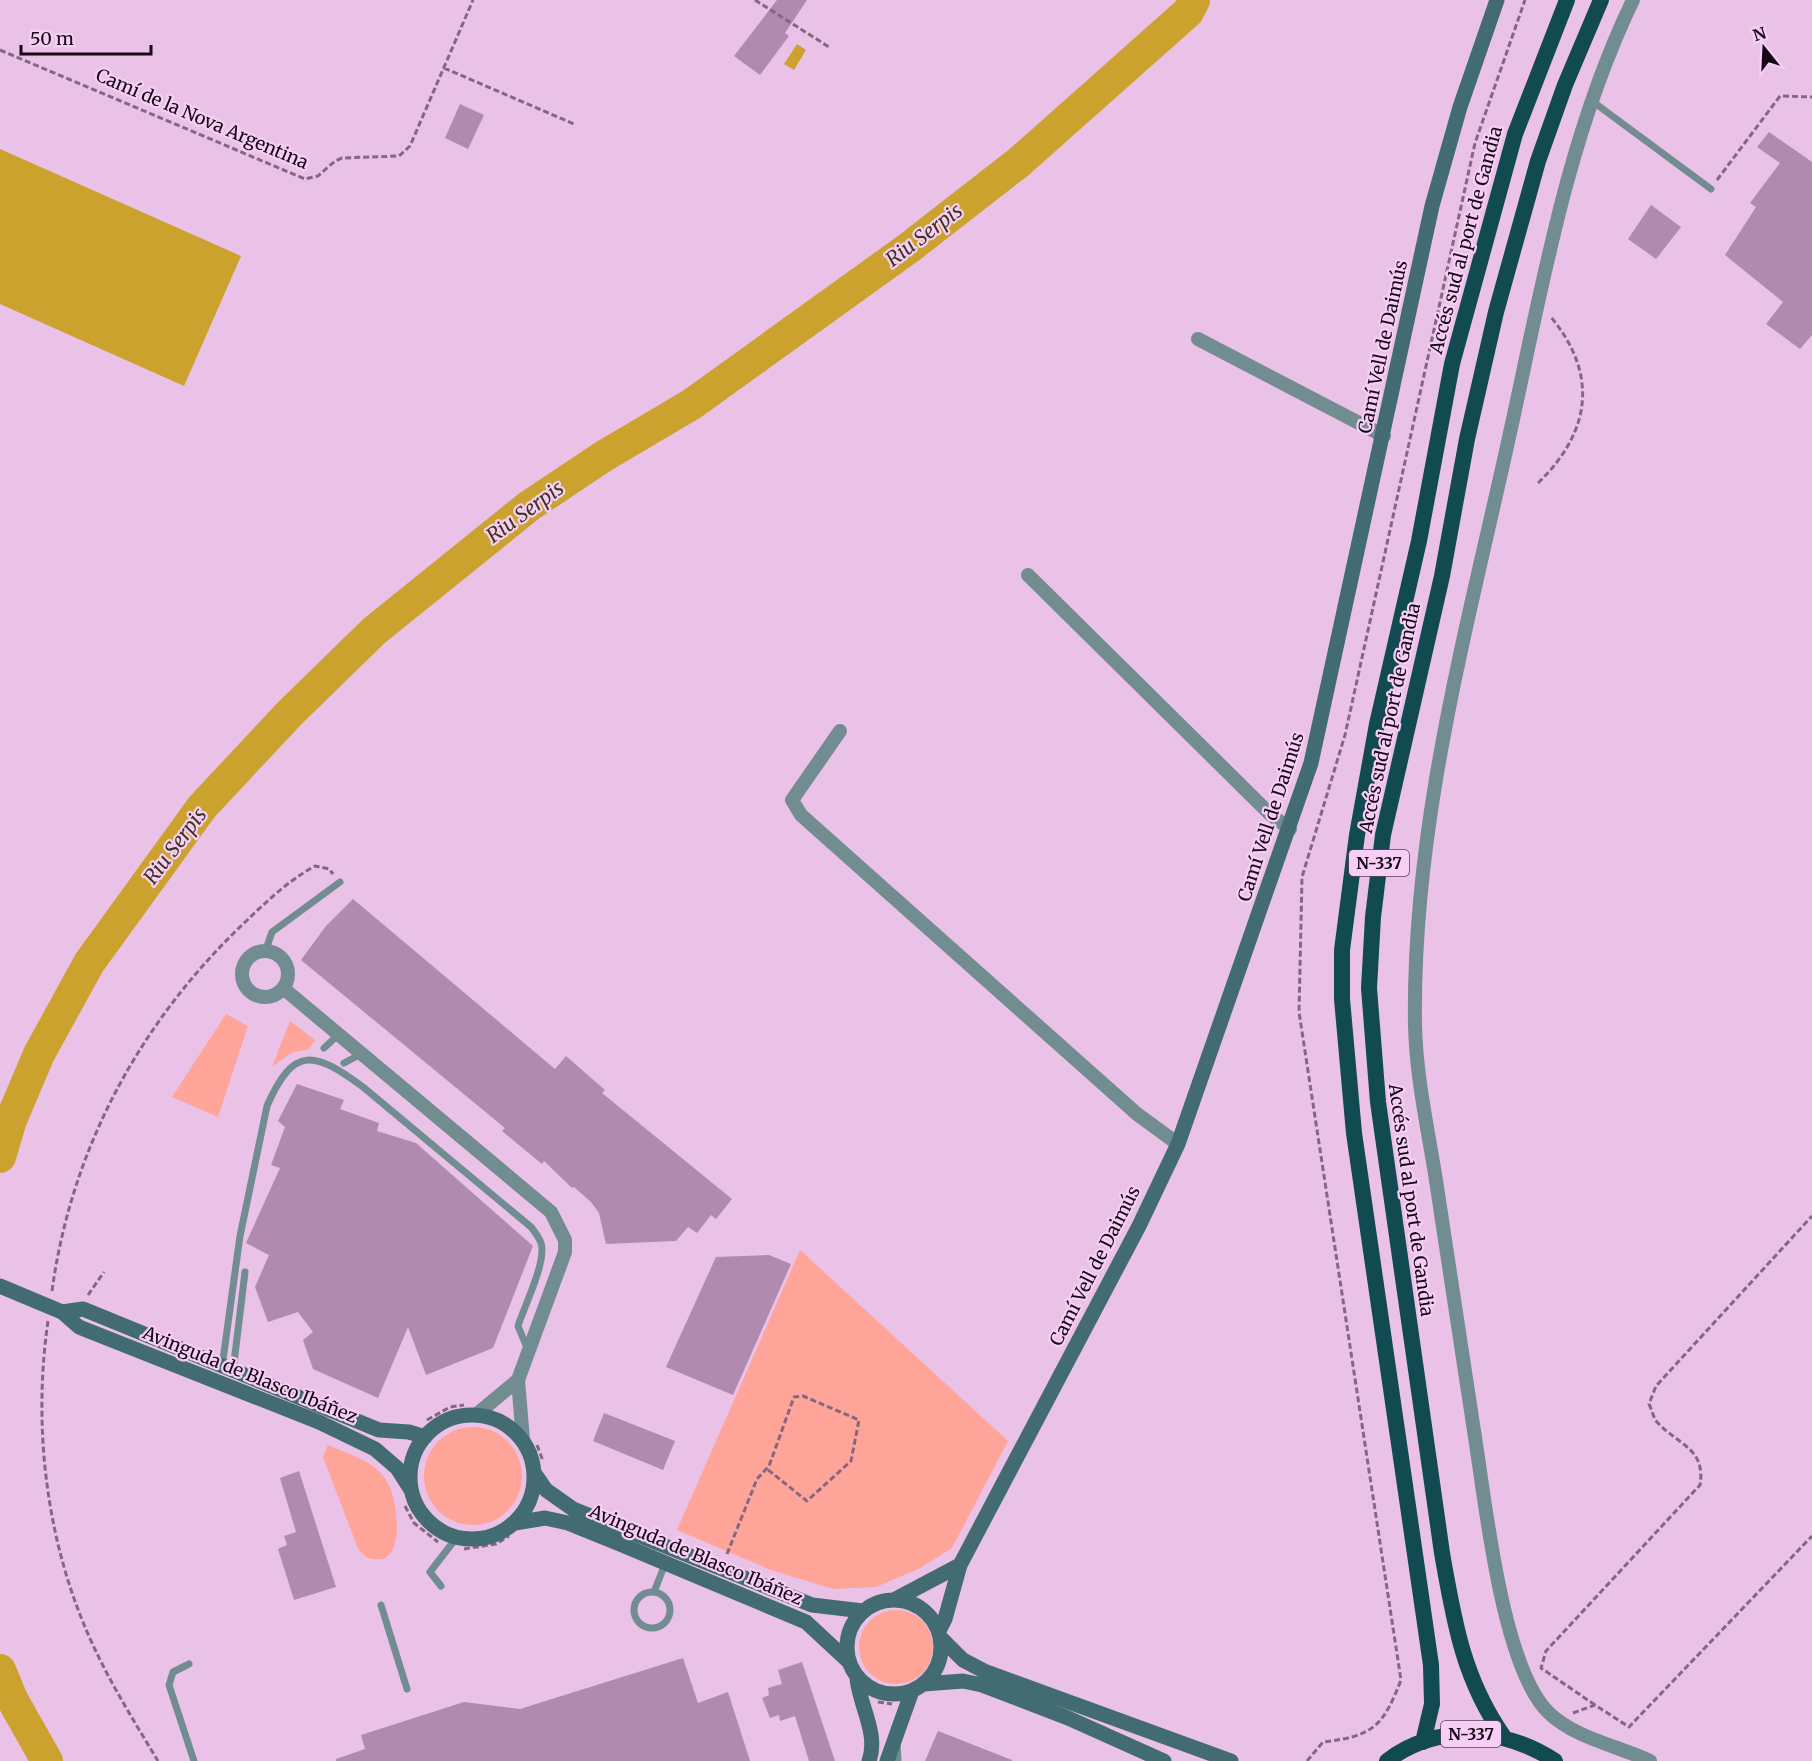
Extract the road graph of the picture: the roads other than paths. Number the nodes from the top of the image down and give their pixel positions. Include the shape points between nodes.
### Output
1 (1497, 0) edge
2 (1567, 0) edge
3 (1600, 0) edge
4 (1633, 0) edge
5 (1590, 99) junction
6 (1711, 189) road end
7 (1197, 339) dead end
8 (1384, 436) junction
9 (1028, 575) dead end
10 (840, 731) dead end
11 (1290, 829) junction
12 (340, 882) road end
13 (265, 952) junction
14 (283, 988) junction
15 (338, 1035) junction
16 (324, 1048) dead end
17 (361, 1054) junction
18 (344, 1063) dead end
19 (1178, 1144) junction
20 (244, 1272) dead end
21 (0, 1286) edge
22 (55, 1313) junction
23 (529, 1352) junction
24 (227, 1369) junction
25 (518, 1380) junction
26 (481, 1410) junction
27 (424, 1429) junction
28 (522, 1432) junction
29 (540, 1473) junction
30 (411, 1490) junction
31 (515, 1522) junction
32 (457, 1538) junction
33 (665, 1563) junction
34 (960, 1565) junction
35 (441, 1586) dead end
36 (654, 1592) junction
37 (894, 1600) junction
38 (381, 1605) dead end
39 (863, 1611) junction
40 (940, 1634) junction
41 (848, 1661) junction
42 (189, 1664) dead end
43 (857, 1678) junction
44 (918, 1688) junction
45 (407, 1689) dead end
46 (896, 1737) junction
47 (1504, 1737) junction
48 (1423, 1742) junction
49 (194, 1761) edge
50 (869, 1761) edge
51 (887, 1761) edge
52 (898, 1761) edge
53 (1164, 1761) edge
54 (1231, 1761) edge
55 (1387, 1761) edge
56 (1555, 1761) edge
57 (1650, 1761) edge

1 - 8 main road, Camí Vell de Daimús via 1460,107 1432,206
2 - 48 highway, Accés sud al port de Gandia / N-337 via 1515,134 1452,364 1419,541 1356,835 1342,950 1353,1123 1431,1665 1432,1704
3 - 47 highway, Accés sud al port de Gandia / N-337 via 1527,194 1484,364 1442,576 1383,835 1370,954 1370,1024 1378,1102 1442,1553 1468,1675
4 - 5 street
5 - 6 lane
5 - 57 street via 1539,303 1429,818 1416,947 1415,1031 1486,1512 1512,1644 1531,1688 1549,1714 1583,1735
7 - 8 street
8 - 11 main road, Camí Vell de Daimús via 1311,763
9 - 11 street via 1270,814
10 - 19 street via 792,800 801,815 1137,1114
11 - 19 main road, Camí Vell de Daimús
12 - 13 lane via 272,932
13 - 14 street via 279,956 287,967
13 - 14 street via 246,962 244,984 261,997 274,996
14 - 15 street
15 - 16 lane
15 - 17 street
17 - 18 lane
17 - 23 street via 550,1212 565,1240 565,1252
19 - 34 main road, Camí Vell de Daimús via 1139,1226
20 - 24 lane
21 - 22 main road, Avinguda de Blasco Ibáñez, bridge
22 - 24 main road, Avinguda de Blasco Ibáñez via 83,1309
22 - 30 main road, Avinguda de Blasco Ibáñez via 79,1327 324,1424 375,1449 397,1468
23 - 24 lane via 518,1326 541,1261 542,1246 531,1227 363,1087 334,1065 318,1059 301,1062 288,1070 267,1106 240,1236
23 - 25 street
24 - 27 main road, Avinguda de Blasco Ibáñez via 380,1430
25 - 26 street
25 - 28 street
26 - 27 main road
26 - 28 main road
27 - 30 main road via 412,1462
28 - 29 main road
29 - 31 main road via 526,1509
29 - 39 main road, Avinguda de Blasco Ibáñez via 546,1490 573,1509 812,1605
30 - 32 main road via 424,1517
31 - 32 main road via 498,1534 478,1539
31 - 33 main road, Avinguda de Blasco Ibáñez via 545,1518 568,1523
32 - 35 lane via 430,1572
33 - 36 lane
33 - 41 main road, Avinguda de Blasco Ibáñez via 806,1622
34 - 37 main road
34 - 40 main road, Camí Vell de Daimús
36 - 36 lane via 640,1596 634,1611 638,1621 651,1628 665,1622 670,1610 666,1600
37 - 39 main road
37 - 40 main road via 920,1607 931,1616
38 - 45 lane
39 - 41 main road via 848,1634
40 - 44 main road via 939,1663
40 - 54 main road via 963,1660 984,1671
41 - 43 main road
42 - 49 lane via 173,1672 169,1685
43 - 44 main road via 882,1693 898,1695
43 - 50 main road via 869,1719
44 - 46 main road
44 - 53 main road via 963,1681 982,1684
46 - 51 main road
46 - 52 lane
47 - 48 highway, N-337 via 1468,1734
47 - 56 highway, N-337
48 - 55 highway, N-337

